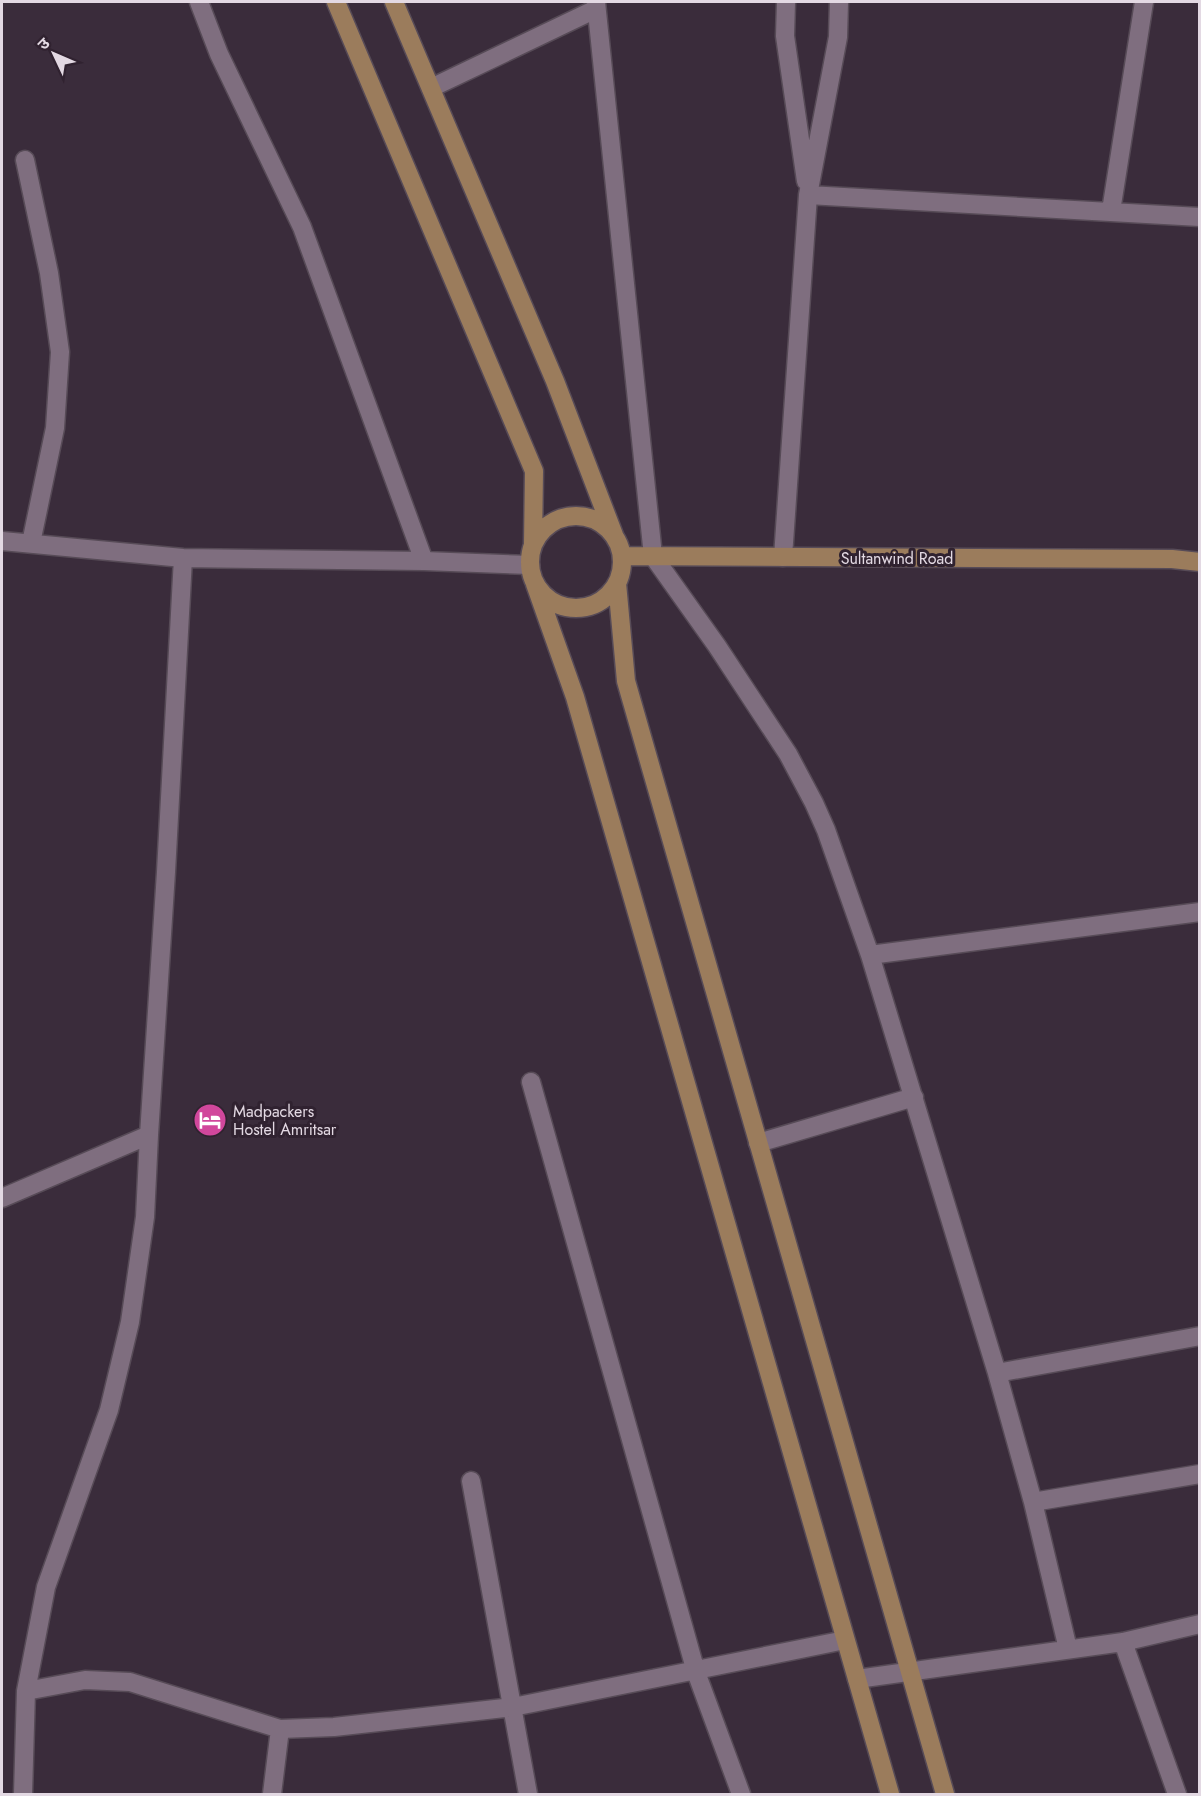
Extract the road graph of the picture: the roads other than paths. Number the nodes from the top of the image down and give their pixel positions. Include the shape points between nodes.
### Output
1 (199, 2) edge
2 (336, 2) edge
3 (394, 2) edge
4 (786, 2) edge
5 (839, 2) edge
6 (1144, 2) edge
7 (596, 5) edge
8 (431, 88) junction
9 (25, 160) dead end
10 (808, 195) junction
11 (1112, 211) junction
12 (1200, 218) edge
13 (614, 535) junction
14 (2, 541) edge
15 (31, 543) junction
16 (533, 544) junction
17 (1200, 554) edge
18 (622, 556) junction
19 (653, 556) junction
20 (783, 557) junction
21 (183, 558) junction
22 (1172, 560) junction
23 (424, 561) junction
24 (1200, 562) edge
25 (530, 565) junction
26 (617, 583) junction
27 (535, 584) junction
28 (1200, 912) edge
29 (870, 955) junction
30 (531, 1082) dead end
31 (914, 1097) junction
32 (149, 1135) junction
33 (758, 1143) junction
34 (2, 1198) edge
35 (1200, 1336) edge
36 (997, 1373) junction
37 (1200, 1474) edge
38 (471, 1481) dead end
39 (1033, 1502) junction
40 (1200, 1624) edge
41 (845, 1640) junction
42 (1123, 1642) junction
43 (1068, 1649) junction
44 (910, 1671) junction
45 (696, 1672) junction
46 (857, 1679) junction
47 (26, 1691) junction
48 (513, 1707) junction
49 (280, 1729) junction
50 (23, 1794) edge
51 (272, 1794) edge
52 (528, 1794) edge
53 (741, 1794) edge
54 (890, 1794) edge
55 (945, 1794) edge
56 (1177, 1794) edge

1 - 23 street via 219,54 302,227
2 - 16 main road via 534,471
3 - 8 main road
4 - 10 street via 785,36
5 - 10 street via 838,37
6 - 11 street
7 - 8 street
7 - 19 street
8 - 13 main road via 555,381
9 - 15 street via 49,273 60,352 55,428
10 - 11 street
10 - 20 street
11 - 12 street
13 - 16 main road via 583,515 563,517 545,527
13 - 18 main road
14 - 15 street
15 - 21 street
16 - 25 main road
17 - 22 main road, Sultanwind Road
18 - 19 main road, Sultanwind Road
18 - 26 main road
19 - 20 main road, Sultanwind Road
19 - 29 street via 788,754 826,830
20 - 22 main road, Sultanwind Road
21 - 23 street
21 - 32 street
22 - 24 main road, Sultanwind Road
23 - 25 street
25 - 27 main road
26 - 27 main road via 604,599 587,607 568,608 550,600
26 - 33 main road via 626,681
27 - 41 main road via 575,697
28 - 29 street
29 - 31 street
30 - 45 street
31 - 33 street
31 - 36 street
32 - 34 street
32 - 47 street via 145,1217 130,1322 109,1410 46,1587
33 - 44 main road
35 - 36 street
36 - 39 street
37 - 39 street
38 - 48 street
39 - 43 street
40 - 42 street
41 - 45 street
41 - 46 main road
42 - 43 street
42 - 56 street
43 - 44 street
44 - 46 street
44 - 55 main road
45 - 48 street
45 - 53 street
46 - 54 main road
47 - 49 street via 85,1680 130,1682
47 - 50 street
48 - 49 street via 334,1727
48 - 52 street
49 - 51 street

